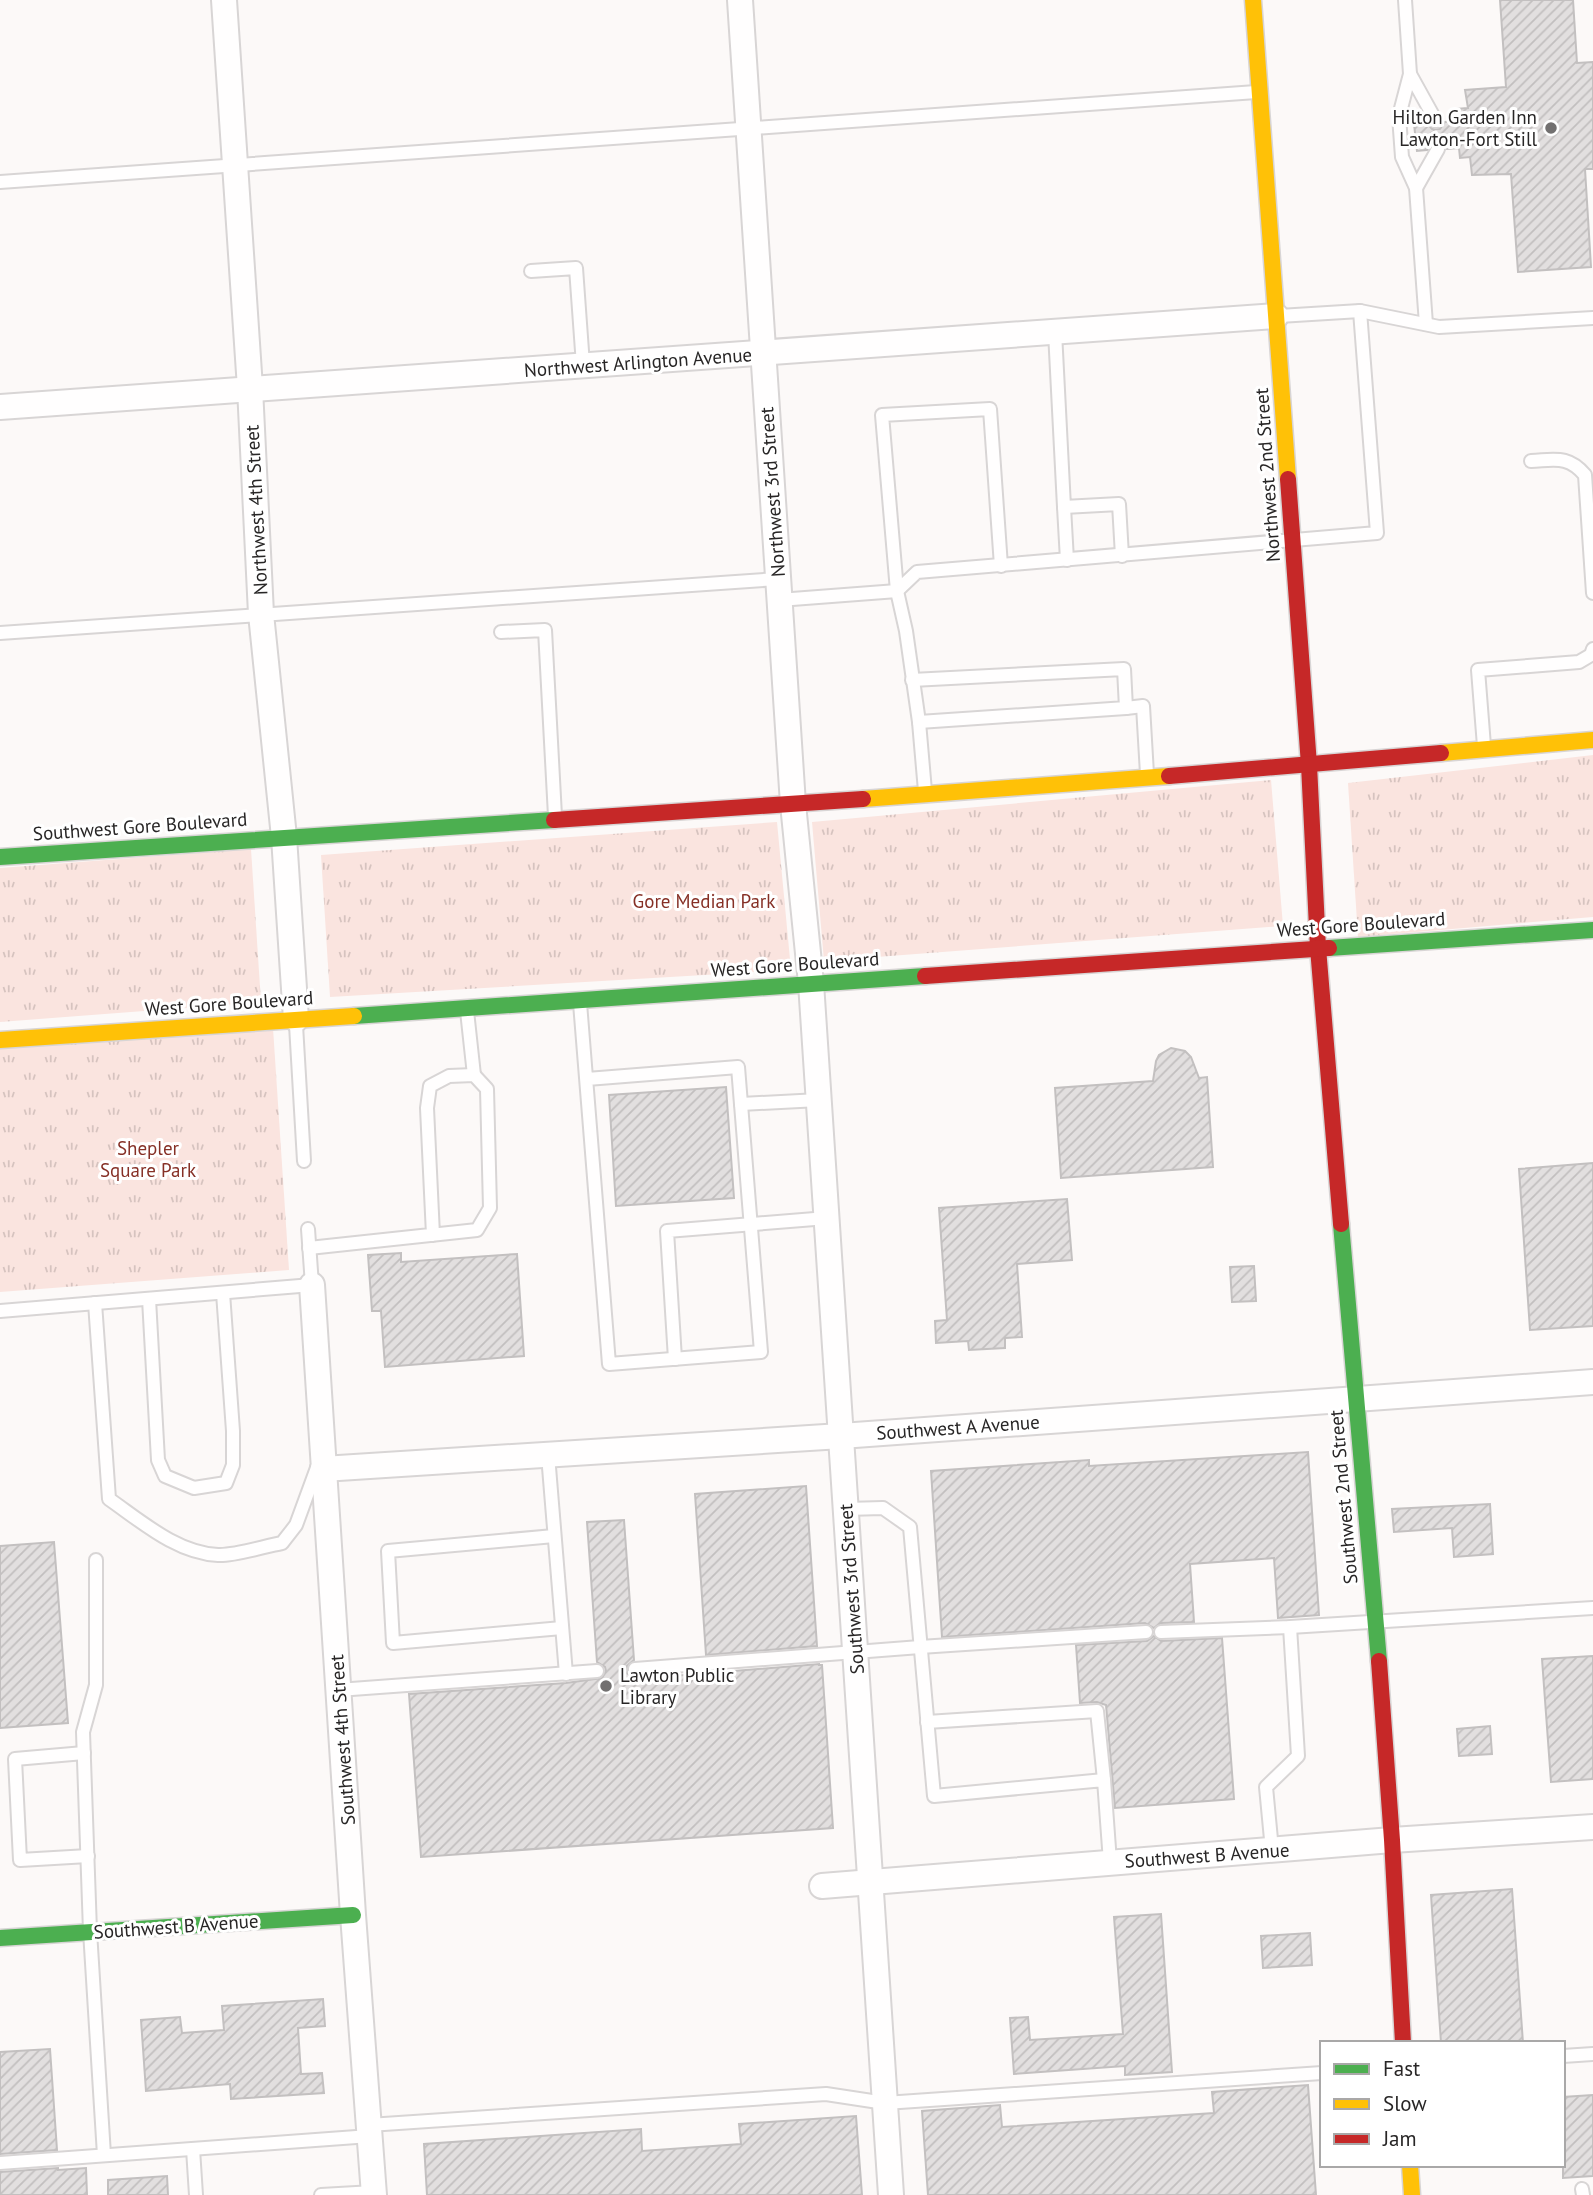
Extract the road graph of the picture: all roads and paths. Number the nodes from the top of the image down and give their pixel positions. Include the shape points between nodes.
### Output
1 (224, 0) edge
2 (740, 0) edge
3 (1253, 0) edge
4 (1405, 0) edge
5 (1410, 74) junction
6 (1260, 92) junction
7 (1436, 121) dead end
8 (749, 129) junction
9 (1438, 149) dead end
10 (236, 164) junction
11 (0, 182) edge
12 (1416, 188) junction
13 (531, 271) dead end
14 (1360, 312) junction
15 (1276, 316) junction
16 (1593, 318) edge
17 (1426, 324) junction
18 (1055, 332) junction
19 (764, 354) junction
20 (583, 365) junction
21 (250, 387) junction
22 (0, 407) edge
23 (1531, 461) dead end
24 (1064, 507) junction
25 (1293, 540) junction
26 (1122, 556) junction
27 (1067, 560) junction
28 (1001, 566) junction
29 (779, 590) junction
30 (897, 591) junction
31 (1593, 593) edge
32 (261, 614) junction
33 (501, 632) dead end
34 (0, 633) edge
35 (1593, 649) edge
36 (912, 680) junction
37 (1126, 708) junction
38 (919, 722) junction
39 (1593, 740) edge
40 (1485, 749) junction
41 (1309, 765) junction
42 (1147, 778) junction
43 (925, 794) junction
44 (793, 804) junction
45 (555, 820) junction
46 (284, 837) junction
47 (0, 857) edge
48 (1593, 930) edge
49 (1318, 948) junction
50 (811, 984) junction
51 (580, 1000) junction
52 (467, 1007) junction
53 (296, 1020) junction
54 (0, 1040) edge
55 (474, 1075) junction
56 (587, 1079) junction
57 (819, 1100) junction
58 (741, 1104) junction
59 (304, 1161) dead end
60 (827, 1218) junction
61 (751, 1225) junction
62 (308, 1229) dead end
63 (433, 1235) junction
64 (309, 1248) junction
65 (312, 1286) junction
66 (223, 1293) junction
67 (149, 1299) junction
68 (95, 1303) junction
69 (0, 1311) edge
70 (675, 1359) junction
71 (1593, 1382) edge
72 (1355, 1399) junction
73 (841, 1436) junction
74 (548, 1455) junction
75 (323, 1462) junction
76 (846, 1508) junction
77 (554, 1536) junction
78 (96, 1560) dead end
79 (1593, 1608) edge
80 (1376, 1622) junction
81 (1290, 1627) junction
82 (562, 1628) junction
83 (1146, 1632) dead end
84 (1161, 1632) dead end
85 (920, 1647) junction
86 (855, 1653) junction
87 (635, 1669) dead end
88 (597, 1671) dead end
89 (566, 1674) junction
90 (338, 1690) junction
91 (927, 1722) junction
92 (84, 1753) junction
93 (1104, 1780) junction
94 (1593, 1826) edge
95 (1392, 1840) junction
96 (1272, 1850) junction
97 (88, 1856) junction
98 (1110, 1863) junction
99 (870, 1882) junction
100 (822, 1886) dead end
101 (353, 1915) junction
102 (90, 1931) junction
103 (0, 1938) edge
104 (1403, 2041) edge
105 (1593, 2054) edge
106 (1565, 2056) edge
107 (1320, 2074) edge
108 (884, 2103) junction
109 (369, 2131) junction
110 (193, 2149) junction
111 (104, 2155) junction
112 (0, 2163) edge
113 (1410, 2167) edge
114 (374, 2193) edge
115 (196, 2195) edge
116 (321, 2195) edge
117 (891, 2195) edge
118 (1412, 2195) edge

1 - 10 street, Northwest 4th Street
2 - 8 street, Northwest 3rd Street
3 - 6 main road, Northwest 2nd Street
4 - 5 lane
5 - 7 lane
5 - 12 lane via 1399,116 1402,157
6 - 8 lane
6 - 15 main road, Northwest 2nd Street
8 - 10 lane
8 - 19 street, Northwest 3rd Street
9 - 12 lane
10 - 11 lane
10 - 21 street, Northwest 4th Street
12 - 17 lane
13 - 20 lane via 576,268
14 - 15 lane
14 - 17 lane
14 - 25 lane via 1377,533
15 - 18 street, Northwest Arlington Avenue
15 - 25 main road, Northwest 2nd Street
16 - 17 lane
18 - 19 street, Northwest Arlington Avenue
18 - 24 lane
19 - 20 street, Northwest Arlington Avenue
19 - 29 street, Northwest 3rd Street
20 - 21 street, Northwest Arlington Avenue
21 - 22 street, Northwest Arlington Avenue
21 - 32 street, Northwest 4th Street
23 - 31 lane via 1561,459 1575,463 1585,475
24 - 26 lane via 1119,504
24 - 27 lane
25 - 26 lane
25 - 41 main road, Northwest 2nd Street
26 - 27 lane
27 - 28 lane
28 - 30 lane via 917,572
28 - 30 lane via 990,409 881,415
29 - 30 lane
29 - 32 lane
29 - 44 street, Northwest 3rd Street
30 - 36 lane
32 - 34 lane
32 - 46 street, Northwest 4th Street
33 - 45 lane via 545,630
35 - 40 lane via 1579,662 1478,670
36 - 37 lane via 1124,669
36 - 38 lane
37 - 38 lane
37 - 42 lane via 1143,706
38 - 43 lane
39 - 40 main road
40 - 41 main road
41 - 42 main road
41 - 49 main road, Northwest 2nd Street
42 - 43 main road
43 - 44 main road
44 - 45 main road
44 - 50 street, Northwest 3rd Street
45 - 46 main road
46 - 47 main road, Southwest Gore Boulevard
46 - 53 street, Northwest 4th Street
48 - 49 main road, West Gore Boulevard
49 - 50 main road, West Gore Boulevard
49 - 72 main road, Southwest 2nd Street
50 - 51 main road, West Gore Boulevard
50 - 57 street, Southwest 3rd Street
51 - 52 main road, West Gore Boulevard
51 - 56 lane
52 - 53 main road, West Gore Boulevard
52 - 55 lane
53 - 54 main road, West Gore Boulevard
53 - 59 lane
55 - 63 lane via 449,1076 430,1086
55 - 63 lane via 487,1089 490,1208 477,1230
56 - 58 lane via 738,1067
56 - 70 lane via 609,1364
57 - 58 lane
57 - 60 street, Southwest 3rd Street
58 - 61 lane
60 - 61 lane
60 - 73 street, Southwest 3rd Street
61 - 70 lane via 667,1231
61 - 70 lane via 761,1352
62 - 64 lane
63 - 64 lane
64 - 65 lane
65 - 66 lane
65 - 75 street, Southwest 4th Street
66 - 67 lane
66 - 67 lane via 233,1465 226,1483 194,1488 165,1476 158,1460
67 - 68 lane
68 - 69 lane
68 - 75 lane via 109,1499 145,1525 188,1550 220,1555 282,1543 296,1525
71 - 72 street, Southwest A Avenue
72 - 73 street, Southwest A Avenue
72 - 80 main road, Southwest 2nd Street
73 - 74 street, Southwest A Avenue
73 - 76 street, Southwest 3rd Street
74 - 75 street, Southwest A Avenue
74 - 77 lane
75 - 90 street, Southwest 4th Street
76 - 85 lane via 883,1508 909,1527
76 - 86 street, Southwest 3rd Street
77 - 82 lane
77 - 82 lane via 388,1551 393,1643
78 - 92 lane via 96,1685 83,1732
79 - 80 lane
80 - 81 lane
80 - 95 main road, Southwest 2nd Street
81 - 84 lane
81 - 96 lane via 1298,1756 1266,1787
82 - 89 lane
83 - 85 lane
85 - 86 lane
85 - 91 lane
86 - 87 lane
86 - 99 street, Southwest 3rd Street
88 - 89 lane
89 - 90 lane
90 - 101 street, Southwest 4th Street
91 - 93 lane via 1097,1711
91 - 93 lane via 934,1796
92 - 97 lane
92 - 97 lane via 15,1759 20,1860
93 - 98 lane
94 - 95 street, Southwest B Avenue
95 - 96 street, Southwest B Avenue
95 - 104 main road, Southwest 2nd Street
96 - 98 street, Southwest B Avenue
97 - 102 lane
98 - 99 street, Southwest B Avenue
99 - 100 street, Southwest B Avenue
99 - 108 street, Southwest 3rd Street
101 - 102 main road, Southwest B Avenue
101 - 109 street, Southwest 4th Street
102 - 103 main road, Southwest B Avenue
102 - 111 lane
105 - 106 lane
107 - 108 lane
108 - 109 lane via 826,2094
108 - 117 street, Southwest 3rd Street
109 - 110 lane
109 - 114 street, Southwest 4th Street
110 - 111 lane
110 - 115 lane
111 - 112 lane
113 - 118 main road
114 - 116 lane

